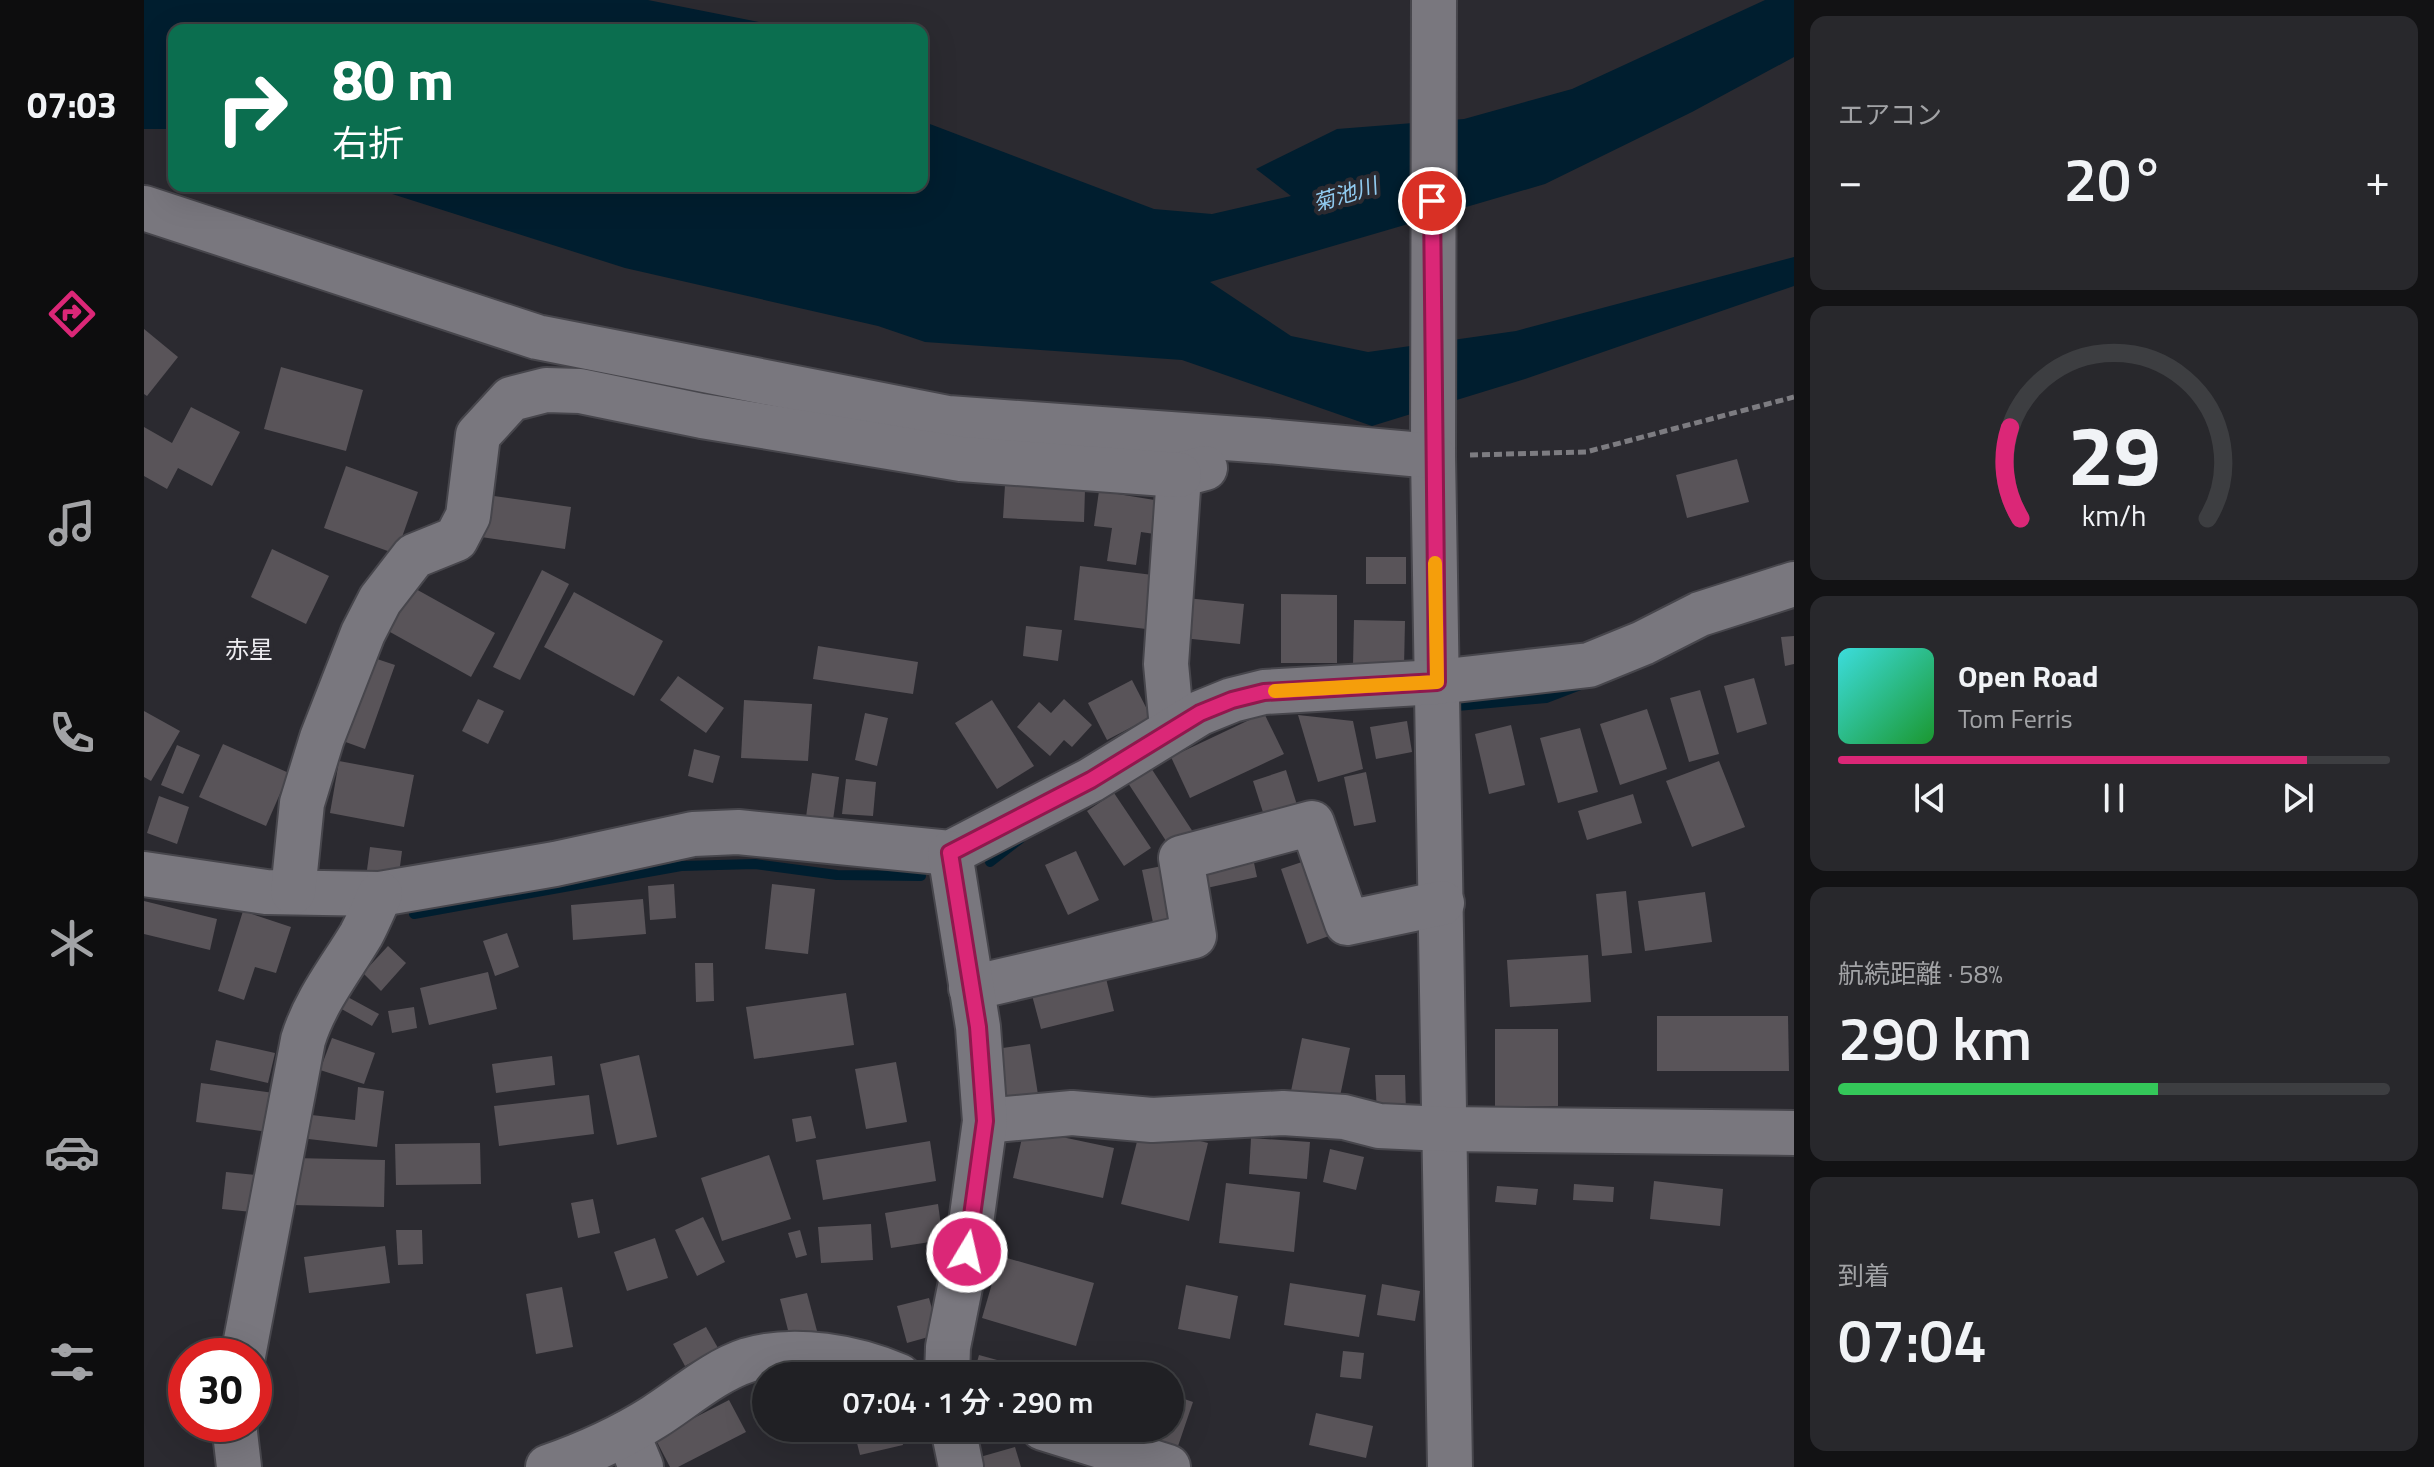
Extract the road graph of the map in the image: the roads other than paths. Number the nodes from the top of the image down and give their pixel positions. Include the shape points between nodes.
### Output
1 (1434, 0) edge
2 (144, 208) edge
3 (1297, 444) junction
4 (1433, 456) junction
5 (1179, 475) junction
6 (1794, 584) edge
7 (1437, 682) junction
8 (1172, 728) junction
9 (950, 853) junction
10 (144, 874) edge
11 (293, 892) junction
12 (380, 894) junction
13 (1442, 903) junction
14 (971, 988) junction
15 (985, 1121) junction
16 (1445, 1129) junction
17 (1794, 1133) edge
18 (246, 1338) edge
19 (854, 1362) edge
20 (947, 1362) edge
21 (236, 1442) edge
22 (956, 1442) edge
23 (1088, 1442) edge
24 (634, 1450) edge
25 (239, 1467) edge
26 (548, 1467) edge
27 (961, 1467) edge
28 (1168, 1467) edge
29 (1450, 1467) edge

1 - 4 street
2 - 3 street via 537,337 948,418
3 - 4 street
3 - 5 street
4 - 7 street
5 - 8 street via 1166,664
5 - 11 street via 961,459 580,391 546,390 511,399 478,435 468,516 456,539 414,556 380,600 363,633 302,803
6 - 7 street via 1700,614 1589,665
7 - 8 street via 1264,692 1232,700
7 - 13 street
8 - 9 street via 1091,780
9 - 12 street via 738,832 693,834
9 - 14 street
10 - 11 street
11 - 12 street
12 - 18 street via 309,1019
13 - 14 street via 1347,923 1312,823 1181,858 1194,936
13 - 16 street
14 - 15 street
15 - 16 street via 1072,1113 1152,1120 1283,1113
15 - 20 street
16 - 17 street
16 - 29 street
19 - 24 street via 801,1353 748,1360 714,1377
21 - 25 street
22 - 27 street
23 - 28 street
24 - 26 street

